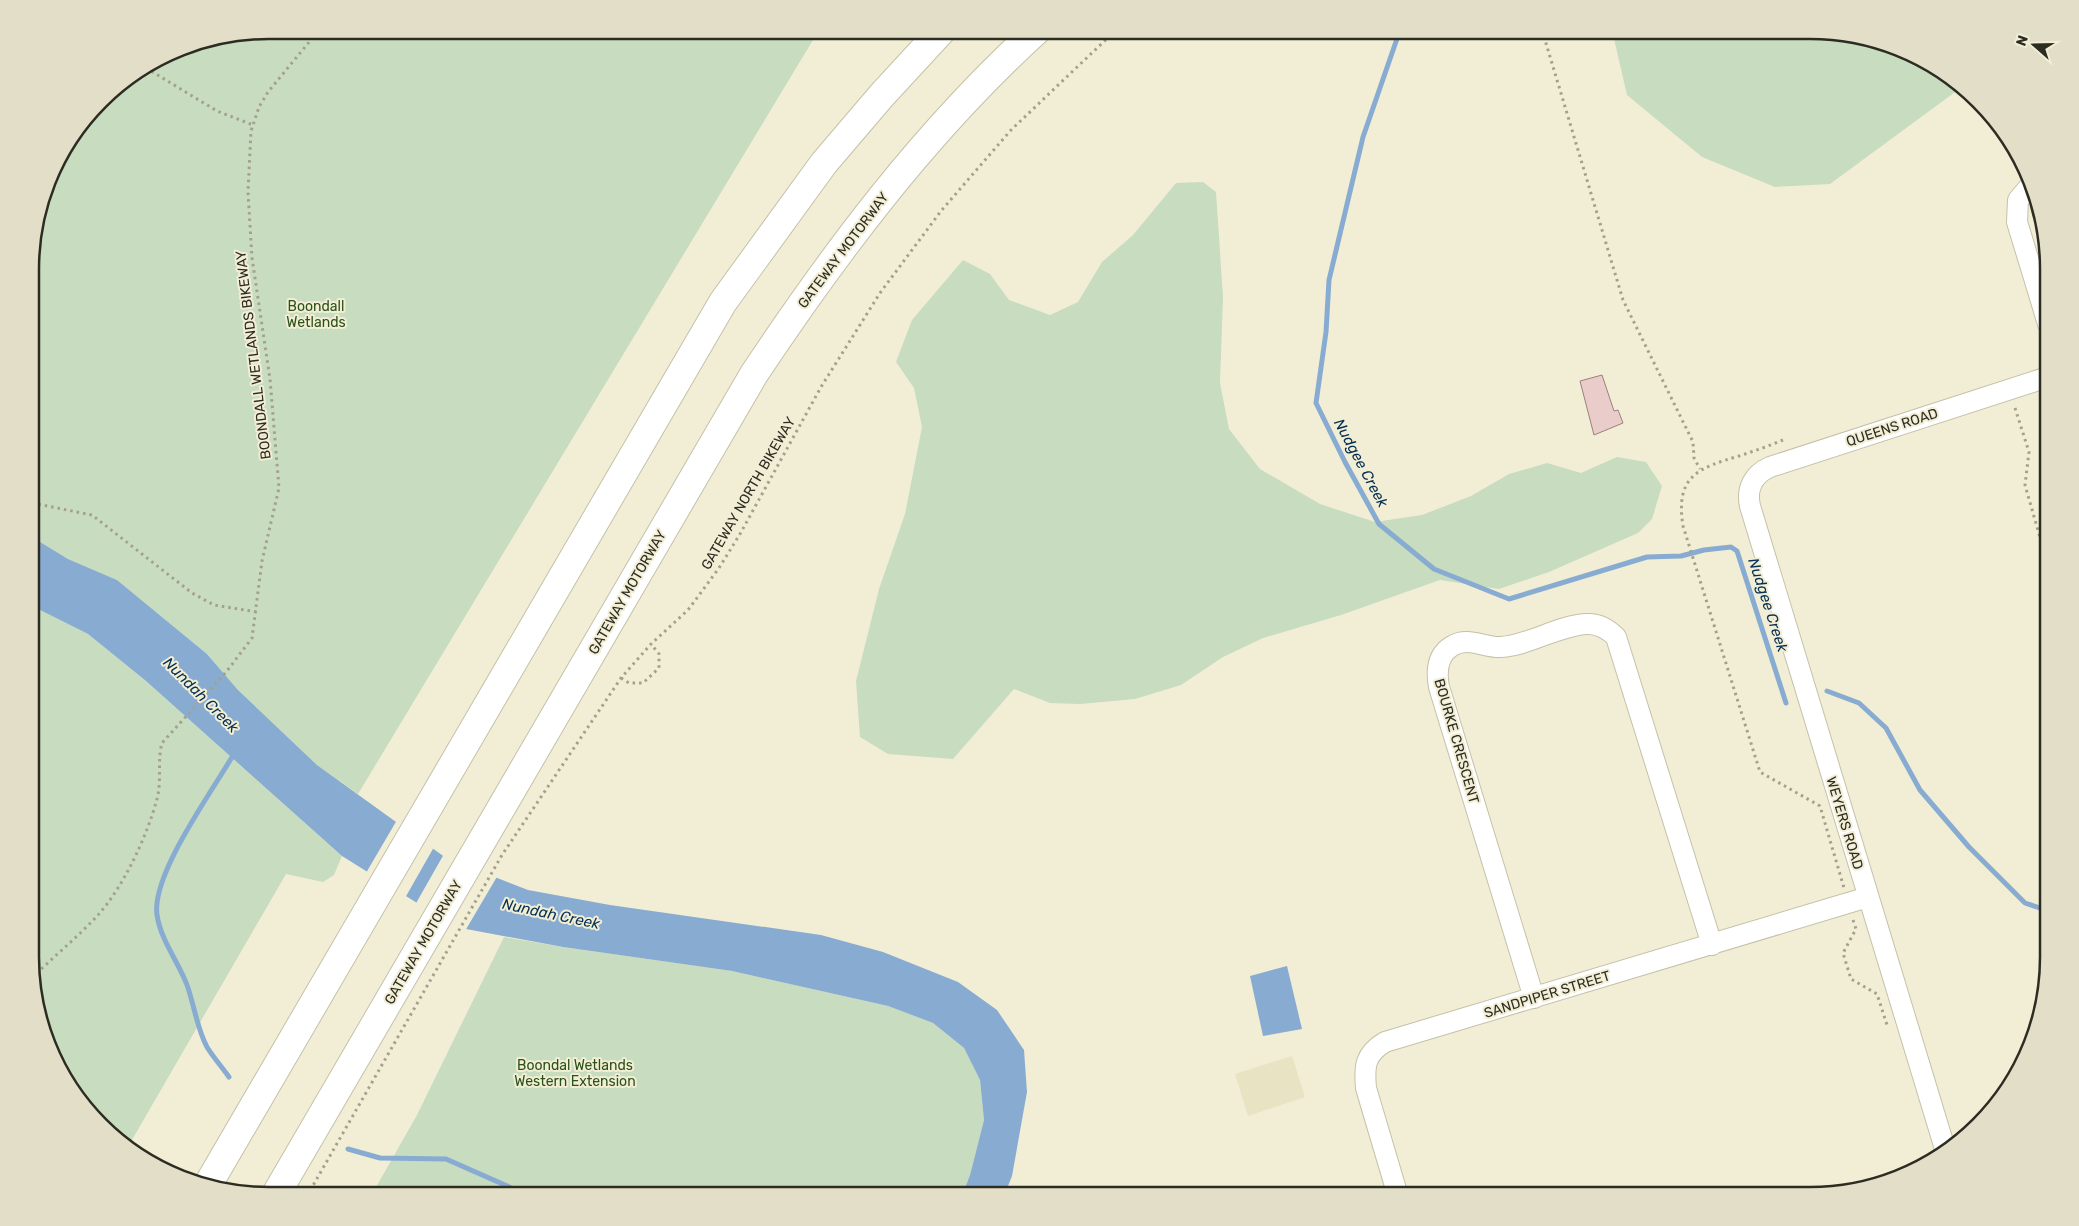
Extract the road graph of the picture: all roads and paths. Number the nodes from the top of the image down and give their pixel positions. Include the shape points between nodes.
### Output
1 (311, 39) edge
2 (934, 39) edge
3 (1028, 39) edge
4 (1106, 39) edge
5 (1545, 39) edge
6 (152, 71) edge
7 (254, 124) junction
8 (2026, 190) edge
9 (2040, 298) edge
10 (2040, 380) edge
11 (2015, 408) dead end
12 (1783, 440) dead end
13 (1700, 469) junction
14 (1749, 493) joint
15 (39, 504) edge
16 (2040, 538) edge
17 (257, 612) junction
18 (651, 644) junction
19 (621, 678) junction
20 (492, 849) junction
21 (1845, 891) dead end
22 (1868, 898) junction
23 (1852, 915) dead end
24 (1712, 945) junction
25 (427, 960) junction
26 (39, 971) edge
27 (1534, 998) junction
28 (1889, 1032) dead end
29 (1944, 1145) edge
30 (211, 1180) edge
31 (281, 1187) edge
32 (312, 1187) edge
33 (1395, 1187) edge

1 - 7 path, BOONDALL WETLANDS BIKEWAY via 268,92
2 - 30 highway via 824,163 723,302
3 - 20 highway, GATEWAY MOTORWAY via 950,118 896,179 841,249 754,374
4 - 18 path, GATEWAY NORTH BIKEWAY via 1011,130 909,252 839,357 719,568 688,610
5 - 13 path via 1623,300 1693,442 1694,458
6 - 7 path via 217,111
7 - 17 path, BOONDALL WETLANDS BIKEWAY via 248,161 249,216 270,379 279,488 262,561
8 - 9 street via 2018,200 2017,222
10 - 14 street, QUEENS ROAD via 1770,466 1756,478
11 - 16 path via 2029,452 2025,486
12 - 13 path
13 - 21 path via 1689,481 1682,503 1683,526 1760,772 1820,806
14 - 22 street, WEYERS ROAD
15 - 17 path via 92,515 192,593 214,605
17 - 26 path, BOONDALL WETLANDS BIKEWAY via 248,646 162,743 157,799 147,829 122,880 98,915
18 - 19 path, GATEWAY NORTH BIKEWAY
18 - 19 path via 659,654 659,668 643,683 629,683
19 - 20 path, GATEWAY NORTH BIKEWAY
20 - 25 highway, GATEWAY MOTORWAY
20 - 25 path, GATEWAY NORTH BIKEWAY
22 - 24 street, SANDPIPER STREET
22 - 29 street, WEYERS ROAD
23 - 28 path via 1856,929 1843,953 1851,979 1877,994
24 - 27 street, SANDPIPER STREET
24 - 27 street, BOURKE CRESCENT via 1616,637 1603,627 1587,624 1509,646 1458,643 1446,650 1438,664 1439,687
25 - 31 highway, GATEWAY MOTORWAY
25 - 32 path, GATEWAY NORTH BIKEWAY via 395,1046
27 - 33 street, SANDPIPER STREET via 1385,1042 1373,1049 1364,1072 1366,1088

